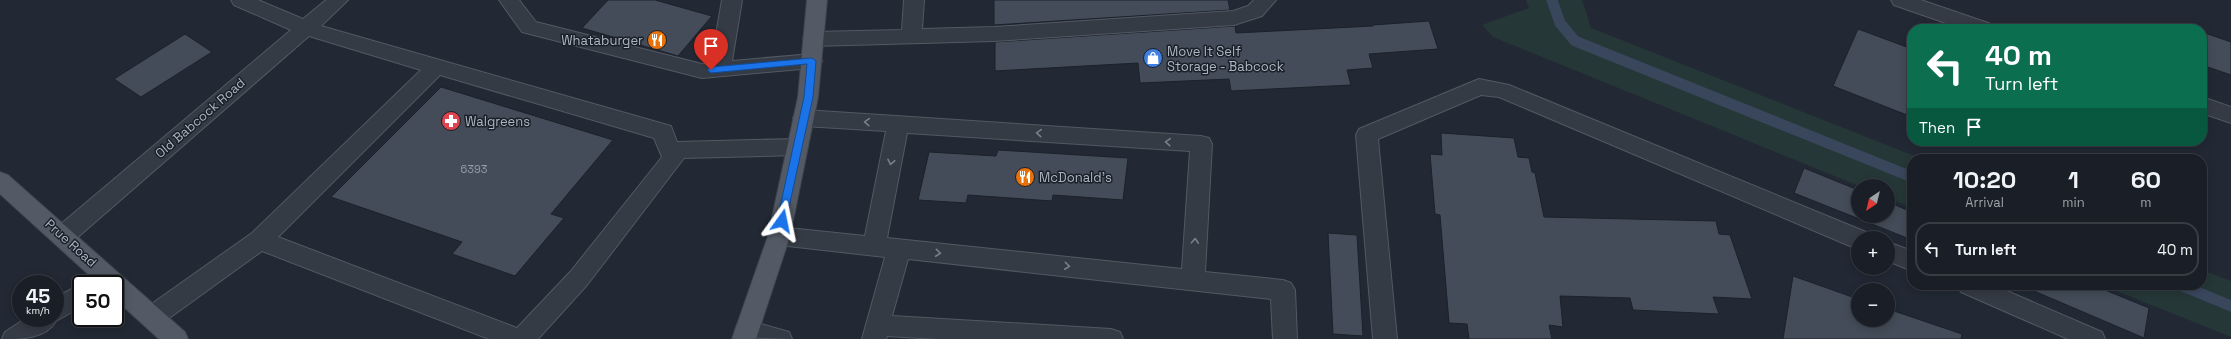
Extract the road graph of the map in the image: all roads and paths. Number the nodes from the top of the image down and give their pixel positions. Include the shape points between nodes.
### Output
1 (241, 0) edge
2 (338, 0) edge
3 (509, 0) edge
4 (732, 0) edge
5 (817, 0) edge
6 (914, 0) edge
7 (1266, 0) edge
8 (1901, 0) edge
9 (1970, 24) edge
10 (305, 28) junction
11 (912, 36) junction
12 (813, 39) junction
13 (812, 61) junction
14 (436, 67) junction
15 (720, 69) junction
16 (2207, 107) edge
17 (2231, 115) edge
18 (804, 118) junction
19 (898, 124) junction
20 (797, 147) junction
21 (670, 150) junction
22 (2, 184) edge
23 (63, 236) junction
24 (779, 236) junction
25 (1851, 236) edge
26 (260, 240) junction
27 (874, 246) junction
28 (899, 249) junction
29 (1895, 254) edge
30 (1907, 259) edge
31 (98, 275) edge
32 (1193, 280) junction
33 (1981, 290) edge
34 (124, 296) edge
35 (152, 317) junction
36 (32, 327) edge
37 (875, 332) edge
38 (746, 334) edge
39 (1063, 338) edge
40 (14, 339) edge
41 (176, 339) edge
42 (517, 339) edge
43 (523, 339) edge
44 (780, 339) edge
45 (1111, 339) edge
46 (1285, 339) edge
47 (1385, 339) edge
48 (2094, 339) edge

1 - 10 street via 269,15
2 - 10 street, Old Babcock Road
3 - 15 street via 528,27 702,71
4 - 15 street
5 - 12 main road
6 - 11 street
7 - 11 street via 1255,11 1234,18 994,34
8 - 9 street
10 - 14 street
10 - 23 street, Old Babcock Road
11 - 12 street
12 - 13 main road
13 - 15 street
13 - 18 main road
14 - 21 street via 663,132
14 - 26 street
16 - 17 street
19 -> 18 street
18 - 20 main road
19 -> 27 street
32 -> 19 street via 1201,144
20 - 21 street
20 - 24 main road
21 - 43 street via 673,158 660,176 578,278
22 - 23 main road, Prue Road
23 - 31 main road, Prue Road
24 - 27 street
24 - 38 main road
25 - 47 street via 1502,90 1479,87 1367,135
26 - 35 street
26 - 42 street
27 - 28 street
28 -> 32 street
28 - 37 street
29 - 30 street
32 - 46 street via 1283,290
33 - 48 street
34 - 35 main road, Prue Road
35 - 41 main road, Prue Road
36 - 40 street
37 - 39 street
38 - 44 street
39 - 45 street

